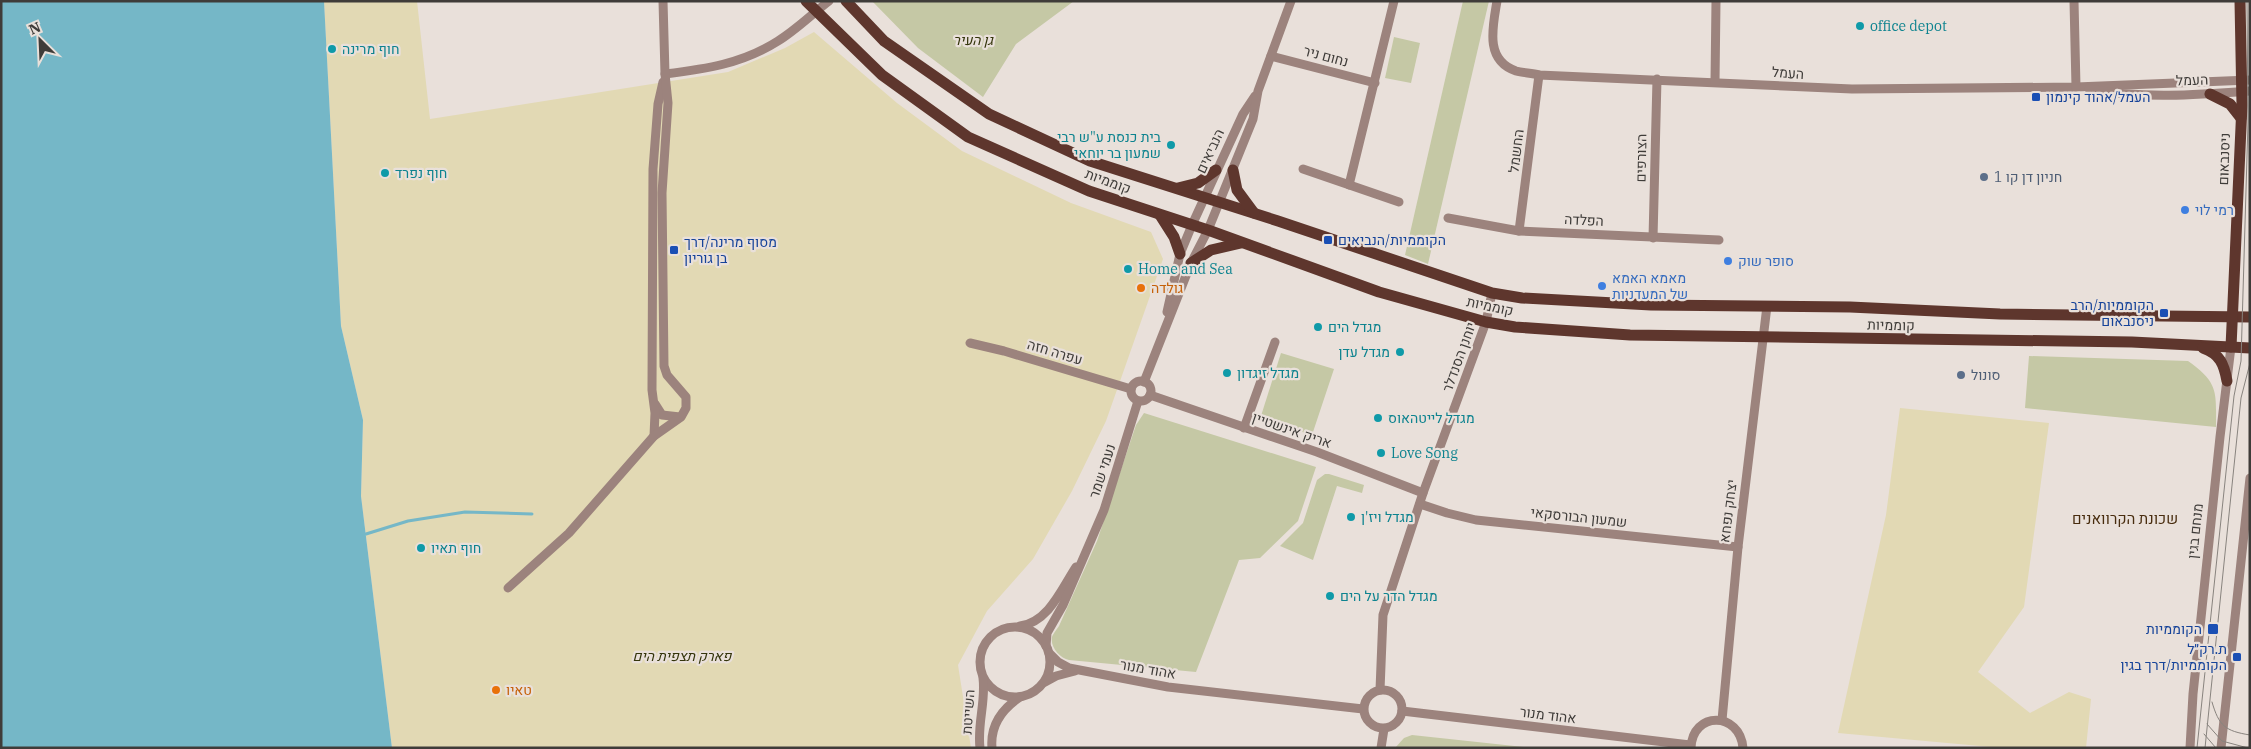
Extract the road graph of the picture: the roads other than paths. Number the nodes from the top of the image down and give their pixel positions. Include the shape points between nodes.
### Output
1 (663, 1) edge
2 (806, 1) edge
3 (830, 1) edge
4 (846, 1) edge
5 (1291, 1) edge
6 (1394, 1) edge
7 (1498, 1) edge
8 (1716, 1) edge
9 (2074, 1) edge
10 (2240, 1) edge
11 (815, 11) junction
12 (1271, 56) junction
13 (665, 74) junction
14 (1540, 74) junction
15 (1657, 79) junction
16 (1375, 82) junction
17 (1715, 82) junction
18 (2246, 86) edge
19 (2076, 87) junction
20 (1258, 91) junction
21 (2210, 94) junction
22 (2241, 118) junction
23 (1302, 169) dead end
24 (1216, 170) junction
25 (1233, 170) junction
26 (1349, 185) junction
27 (1176, 188) junction
28 (1204, 198) junction
29 (1219, 202) junction
30 (1399, 202) dead end
31 (1256, 214) junction
32 (1160, 215) junction
33 (1448, 218) dead end
34 (1192, 225) junction
35 (1208, 230) junction
36 (1519, 231) junction
37 (1653, 238) junction
38 (1719, 240) dead end
39 (1243, 243) junction
40 (1180, 254) junction
41 (1191, 263) junction
42 (1492, 293) junction
43 (1767, 306) junction
44 (2234, 317) junction
45 (2250, 317) edge
46 (1486, 322) junction
47 (1764, 338) junction
48 (1160, 339) junction
49 (1275, 342) dead end
50 (970, 343) dead end
51 (2194, 345) junction
52 (2232, 347) junction
53 (2250, 348) edge
54 (2227, 381) junction
55 (1144, 382) junction
56 (1131, 390) junction
57 (1150, 395) junction
58 (1138, 401) junction
59 (654, 402) junction
60 (680, 417) junction
61 (1244, 428) junction
62 (654, 436) junction
63 (2250, 478) edge
64 (1423, 493) junction
65 (1420, 504) junction
66 (1738, 547) junction
67 (1089, 548) junction
68 (508, 588) dead end
69 (1016, 626) junction
70 (1048, 649) junction
71 (1078, 670) junction
72 (983, 678) junction
73 (1043, 683) junction
74 (1380, 690) junction
75 (1021, 696) junction
76 (1363, 709) junction
77 (1402, 711) junction
78 (1722, 720) junction
79 (1384, 729) junction
80 (1690, 747) edge
81 (980, 748) edge
82 (992, 748) edge
83 (1381, 748) edge
84 (1743, 748) edge
85 (2190, 748) edge
86 (2221, 748) edge

1 - 13 street
2 - 11 main road, קוממיות
3 - 11 street
4 - 27 main road, קוממיות via 884,41 989,114 1090,161
5 - 12 street, הנביאים
6 - 16 street
7 - 14 street, העמל via 1491,38 1501,62 1515,70
8 - 17 street
9 - 19 street
10 - 18 main road, ניסנבאום
11 - 13 street via 778,41 746,58 713,68
11 - 32 main road, קוממיות via 882,75 968,137 1088,191
12 - 16 street, נחום ניר
12 - 20 street, הנביאים
13 - 59 street via 658,104 653,169
13 - 60 street via 668,103 662,193 664,356 667,375 686,397 686,408
14 - 15 street, העמל
14 - 36 street, החשמל
15 - 17 street, העמל
15 - 37 street, הצורפים
16 - 26 street
17 - 19 street, העמל via 1852,89
18 - 19 street, העמל
18 - 21 street, העמל
18 - 22 main road, ניסנבאום
19 - 21 street, העמל via 2109,93
20 - 24 street, הנביאים
20 - 25 street, הנביאים via 1253,120
21 - 22 main road via 2230,104
22 - 44 main road, ניסנבאום
23 - 26 street
24 - 27 main road via 1198,183
24 - 28 street, הנביאים
25 - 29 street, הנביאים
25 - 31 main road via 1237,190
26 - 30 street
27 - 28 main road, קוממיות
28 - 29 main road, קוממיות
28 - 34 street, הנביאים
29 - 31 main road, קוממיות
29 - 35 street
31 - 42 main road, קוממיות
32 - 34 main road, קוממיות
32 - 40 main road
33 - 36 street, הפלדה
34 - 35 main road, קוממיות
34 - 40 street
35 - 39 main road, קוממיות
35 - 41 street
36 - 37 street, הפלדה
37 - 38 street, הפלדה
39 - 41 main road via 1211,250
39 - 46 main road, קוממיות via 1379,292
40 - 48 street
41 - 48 street
42 - 43 main road, קוממיות via 1611,304
42 - 46 street, יוחנן הסנדלר
43 - 44 main road, קוממיות via 2000,314
43 - 47 street, יצחק נפחא
44 - 45 main road, קוממיות
44 - 52 main road, מנחם בגין
46 - 47 main road, קוממיות via 1630,335
46 - 64 street, יוחנן הסנדלר
47 - 51 main road, קוממיות
47 - 66 street, יצחק נפחא
48 - 55 street
49 - 61 street
50 - 56 street, עפרה חזה
51 - 52 main road, קוממיות
51 - 54 main road via 2219,356
52 - 53 main road, קוממיות
52 - 54 street, מנחם בגין
54 - 85 street, מנחם בגין
55 - 56 street via 1138,382
55 - 57 street via 1151,388
56 - 58 street via 1132,397
57 - 58 street via 1145,401
57 - 61 street, אריק אינשטיין
58 - 67 street, נעמי שמר via 1113,486
59 - 60 street via 662,414
59 - 62 street
60 - 62 street
61 - 64 street, אריק אינשטיין
62 - 68 street via 569,533
63 - 86 street
64 - 65 street, יוחנן הסנדלר
65 - 66 street, שמעון הבורסקאי via 1476,520
65 - 74 street, יוחנן הסנדלר via 1383,614
66 - 78 street, יצחק נפחא
67 - 69 street, נעמי שמר via 1043,615 1032,623
67 - 70 street, נעמי שמר via 1063,605 1046,632
69 - 70 street via 1034,632
69 - 72 street via 995,632 987,640 979,660
70 - 71 street, אהוד מנור via 1058,662
70 - 73 street via 1050,664
71 - 73 street, אהוד מנור
71 - 76 street, אהוד מנור via 1168,686
72 - 75 street via 997,692
72 - 81 street, השייטת via 985,697
73 - 75 street via 1036,691
74 - 76 street via 1368,696
74 - 77 street via 1394,693 1402,704
75 - 82 street, השייטת via 997,719 991,734
76 - 79 street via 1371,725
77 - 79 street via 1396,723
77 - 80 street, אהוד מנור
78 - 80 street via 1704,723 1692,736
78 - 84 street via 1738,731
79 - 83 street

